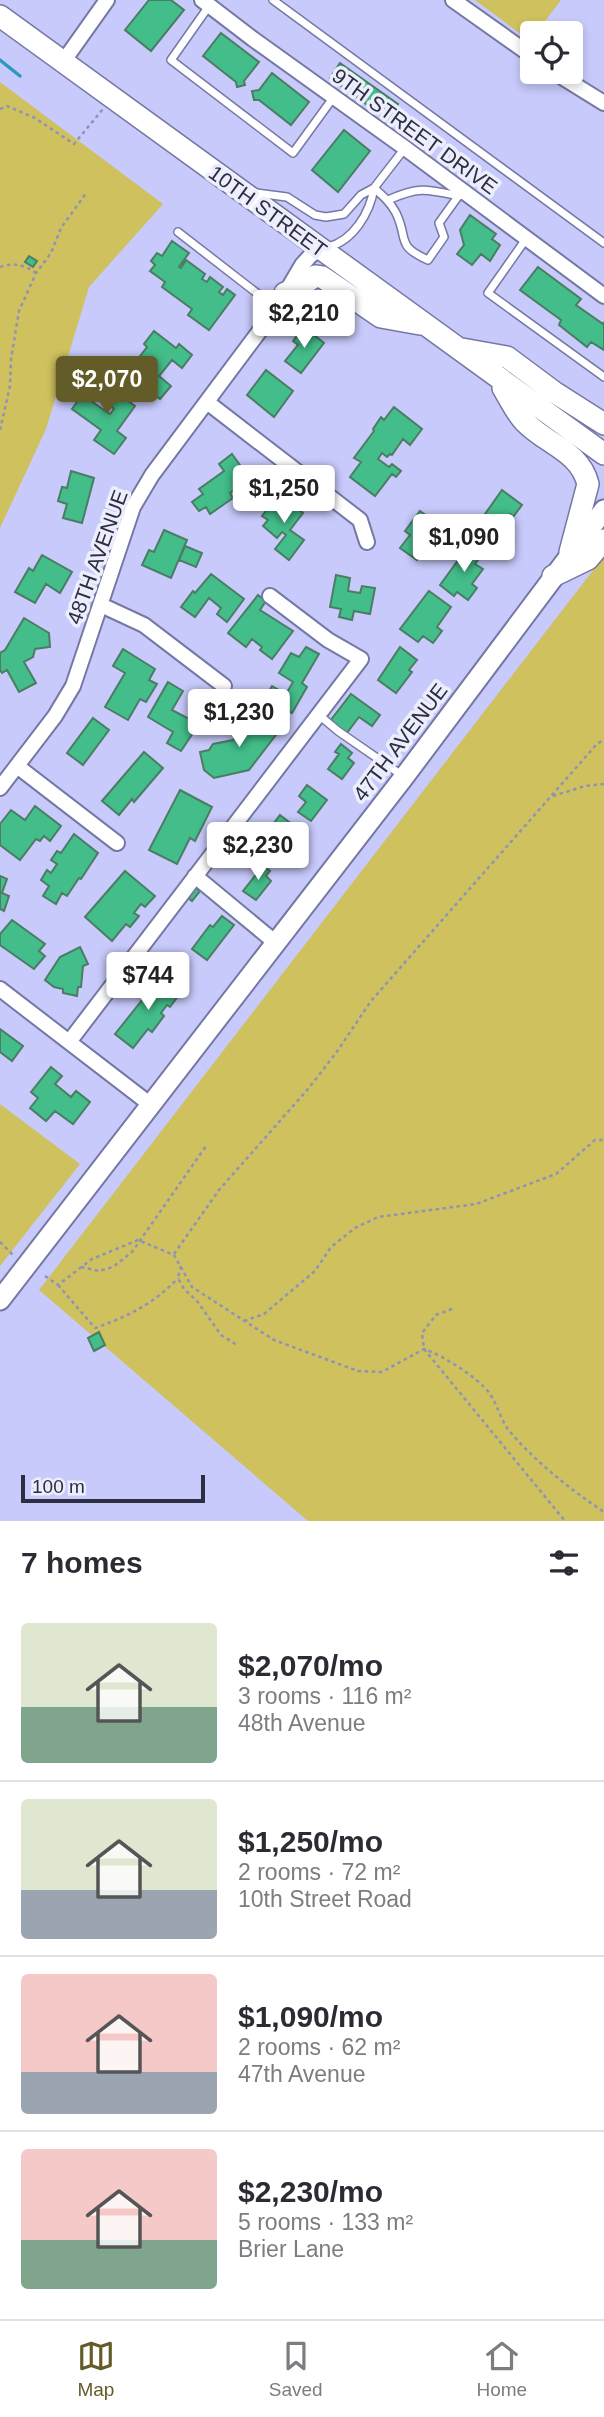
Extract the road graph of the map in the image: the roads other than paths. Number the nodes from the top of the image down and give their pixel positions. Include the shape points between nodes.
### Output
1 (107, 0) edge
2 (273, 0) edge
3 (453, 0) edge
4 (206, 3) edge
5 (0, 16) edge
6 (520, 47) edge
7 (63, 62) junction
8 (573, 84) edge
9 (333, 98) junction
10 (604, 103) edge
11 (405, 148) junction
12 (374, 188) junction
13 (241, 191) junction
14 (461, 193) junction
15 (388, 200) junction
16 (178, 232) dead end
17 (526, 239) junction
18 (604, 243) edge
19 (321, 249) junction
20 (604, 296) edge
21 (281, 301) junction
22 (425, 326) junction
23 (456, 348) junction
24 (604, 377) edge
25 (497, 378) junction
26 (207, 402) junction
27 (604, 425) edge
28 (604, 454) edge
29 (604, 510) edge
30 (604, 540) edge
31 (367, 542) dead end
32 (570, 552) junction
33 (553, 576) junction
34 (270, 596) dead end
35 (101, 606) junction
36 (224, 686) dead end
37 (319, 715) junction
38 (17, 766) junction
39 (404, 777) junction
40 (0, 788) edge
41 (117, 843) dead end
42 (195, 876) junction
43 (276, 943) junction
44 (0, 989) edge
45 (69, 1042) junction
46 (151, 1105) junction
47 (0, 1300) edge

1 - 7 street
2 - 18 lane
3 - 6 street
4 - 9 street, 9TH STREET DRIVE
4 - 9 lane via 172,60 293,153
5 - 7 main road, 10TH STREET
7 - 13 main road, 10TH STREET
8 - 10 street
9 - 11 street, 9TH STREET DRIVE
11 - 12 lane
11 - 14 street, 9TH STREET DRIVE
12 - 13 lane via 344,214 326,218 286,197
12 - 15 lane
12 - 19 lane via 372,201 351,235 341,244
13 - 19 main road, 10TH STREET
14 - 15 lane via 411,189
14 - 15 lane via 439,223 443,237 429,260 405,247 397,214
14 - 17 street, 9TH STREET DRIVE
16 - 21 lane
17 - 20 street, 9TH STREET DRIVE
17 - 24 lane via 488,293
19 - 21 street, 48TH AVENUE via 302,265
19 - 22 main road, 10TH STREET
21 - 22 main road via 315,275 381,317
21 - 26 street, 48TH AVENUE
22 - 23 main road, 10TH STREET
23 - 25 main road, 10TH STREET
23 - 27 main road via 507,357
25 - 28 main road, 10TH STREET
25 - 32 main road via 525,422 574,458 585,472 588,484
26 - 31 street via 360,520
26 - 35 street, 48TH AVENUE via 160,462 133,507
29 - 32 main road, 47TH AVENUE
30 - 33 main road via 588,559
32 - 33 main road, 47TH AVENUE
33 - 39 main road, 47TH AVENUE
34 - 37 street via 361,659
35 - 36 street via 144,625
35 - 38 street, 48TH AVENUE via 73,686
37 - 39 lane
37 - 42 street
38 - 40 street, 48TH AVENUE
38 - 41 street
39 - 43 main road, 47TH AVENUE
42 - 43 street
42 - 45 street
43 - 46 main road, 47TH AVENUE
44 - 45 street
45 - 46 street
46 - 47 main road, 47TH AVENUE

